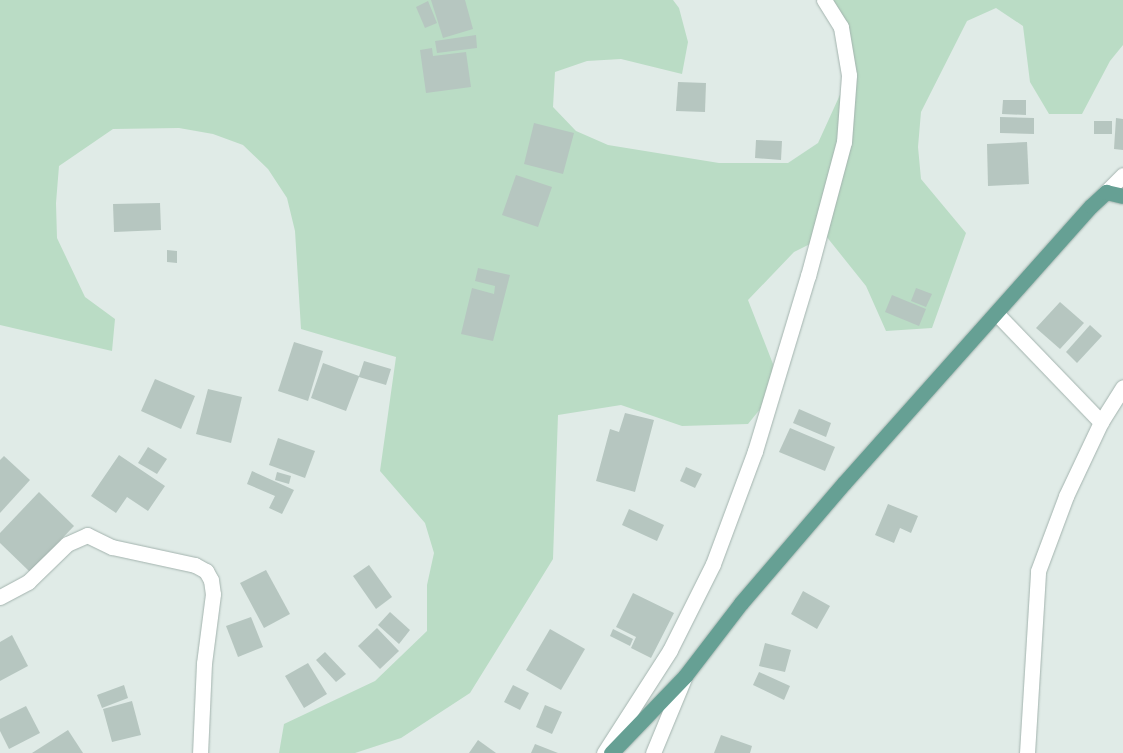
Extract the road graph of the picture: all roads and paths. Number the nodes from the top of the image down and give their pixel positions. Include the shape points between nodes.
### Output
1 (824, 0) edge
2 (1123, 175) edge
3 (1106, 192) junction
4 (1123, 196) edge
5 (997, 314) junction
6 (1123, 387) edge
7 (1101, 422) junction
8 (0, 597) edge
9 (685, 676) junction
10 (200, 753) edge
11 (604, 753) edge
12 (611, 753) edge
13 (653, 753) edge
14 (1027, 753) edge

1 - 11 street via 841,27 848,75 844,142 808,276 755,451 713,564 670,650
2 - 3 street
3 - 4 main road
3 - 5 main road
5 - 7 street
5 - 9 main road via 844,483 741,603
6 - 7 street
7 - 14 street via 1066,496 1038,571
8 - 10 street via 28,582 67,544 87,535 112,547 195,565 206,571 213,594 204,663
9 - 12 main road
9 - 13 street

